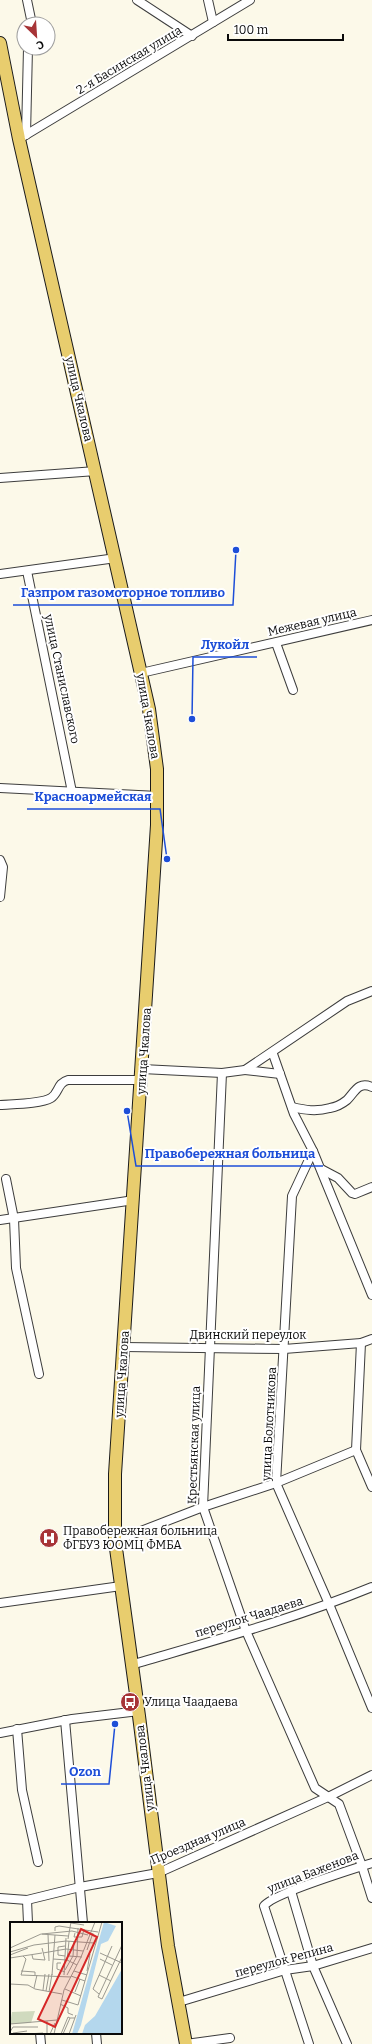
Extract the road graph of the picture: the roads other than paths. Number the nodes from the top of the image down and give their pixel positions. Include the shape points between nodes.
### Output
1 (27, 0) edge
2 (137, 0) edge
3 (208, 0) edge
4 (250, 0) edge
5 (30, 16) edge
6 (213, 22) junction
7 (192, 36) junction
8 (0, 43) edge
9 (27, 56) edge
10 (4, 80) edge
11 (22, 137) junction
12 (96, 471) junction
13 (0, 478) edge
14 (116, 558) junction
15 (27, 571) junction
16 (0, 574) edge
17 (372, 620) edge
18 (276, 643) junction
19 (141, 673) junction
20 (293, 690) dead end
21 (0, 788) edge
22 (72, 792) junction
23 (158, 796) junction
24 (0, 860) edge
25 (0, 897) edge
26 (372, 992) edge
27 (272, 1054) junction
28 (245, 1070) junction
29 (222, 1072) junction
30 (280, 1074) junction
31 (142, 1075) junction
32 (372, 1087) edge
33 (0, 1105) edge
34 (292, 1107) junction
35 (313, 1151) junction
36 (320, 1169) junction
37 (6, 1179) dead end
38 (372, 1187) edge
39 (134, 1200) junction
40 (14, 1218) junction
41 (0, 1220) edge
42 (372, 1295) edge
43 (372, 1339) edge
44 (361, 1343) junction
45 (124, 1347) junction
46 (209, 1347) junction
47 (284, 1349) junction
48 (39, 1374) dead end
49 (356, 1450) junction
50 (276, 1483) junction
51 (372, 1487) edge
52 (203, 1507) junction
53 (115, 1541) junction
54 (121, 1586) junction
55 (372, 1587) edge
56 (0, 1603) edge
57 (329, 1604) junction
58 (246, 1631) junction
59 (131, 1665) junction
60 (372, 1708) edge
61 (138, 1711) junction
62 (65, 1720) junction
63 (17, 1729) junction
64 (0, 1733) edge
65 (372, 1775) edge
66 (328, 1797) junction
67 (38, 1862) dead end
68 (372, 1863) edge
69 (362, 1866) junction
70 (158, 1873) junction
71 (80, 1887) junction
72 (291, 1891) junction
73 (0, 1898) edge
74 (372, 1898) edge
75 (27, 1900) junction
76 (28, 1922) edge
77 (83, 1922) edge
78 (372, 1948) edge
79 (314, 1966) junction
80 (285, 1970) junction
81 (179, 2002) junction
82 (40, 2034) edge
83 (96, 2034) edge
84 (230, 2038) dead end
85 (41, 2044) edge
86 (97, 2044) edge
87 (186, 2044) edge
88 (309, 2044) edge
89 (347, 2044) edge

1 - 5 street
2 - 7 street
3 - 6 street
4 - 6 street, 2-я Басинская улица
6 - 7 street, 2-я Басинская улица
7 - 11 street, 2-я Басинская улица
8 - 10 main road, улица Чкалова
9 - 11 street
10 - 11 main road, улица Чкалова
11 - 12 main road, улица Чкалова
12 - 13 street
12 - 14 main road, улица Чкалова
14 - 15 street
14 - 19 main road, улица Чкалова
15 - 16 street
15 - 22 street, улица Станиславского
17 - 18 street, Межевая улица
18 - 19 street, Межевая улица
18 - 20 street
19 - 23 main road, улица Чкалова via 153,733
21 - 22 street
22 - 23 street
23 - 31 main road, улица Чкалова
24 - 25 street via 3,867
26 - 27 street via 347,1001
27 - 28 street
27 - 30 street
28 - 29 street
28 - 30 street
29 - 31 street
29 - 46 street, Крестьянская улица
30 - 34 street
31 - 33 street via 68,1080 60,1084 55,1095 48,1099
31 - 39 main road, улица Чкалова
32 - 34 street via 357,1087 348,1099 330,1108 314,1111
34 - 35 street
35 - 36 street
35 - 47 street, улица Болотникова via 292,1196
36 - 38 street via 338,1178 352,1193
36 - 42 street
37 - 40 street
39 - 40 street
39 - 45 main road, улица Чкалова
40 - 41 street
40 - 48 street via 16,1268
43 - 44 street, Двинский переулок
44 - 47 street, Двинский переулок
44 - 49 street
45 - 46 street, Двинский переулок
45 - 53 main road, улица Чкалова via 115,1474
46 - 47 street, Двинский переулок
46 - 52 street, Крестьянская улица
47 - 50 street, улица Болотникова
49 - 50 street
49 - 51 street
50 - 52 street
50 - 57 street, улица Болотникова
52 - 53 street
52 - 58 street, Крестьянская улица
53 - 54 main road, улица Чкалова
54 - 56 street
54 - 59 main road, улица Чкалова
55 - 57 street, переулок Чаадаева
57 - 58 street, переулок Чаадаева
57 - 60 street, улица Болотникова
58 - 59 street, переулок Чаадаева
58 - 66 street, Крестьянская улица via 315,1788
59 - 61 main road, улица Чкалова
61 - 62 street
61 - 70 main road, улица Чкалова
62 - 63 street
62 - 71 street
63 - 64 street
63 - 67 street via 22,1790
65 - 66 street, Проездная улица
66 - 69 street, Крестьянская улица via 339,1804
66 - 70 street, Проездная улица
68 - 69 street, улица Баженова
69 - 72 street, улица Баженова
69 - 74 street, Крестьянская улица
70 - 71 street, Проездная улица
70 - 81 main road, улица Чкалова
71 - 75 street, Проездная улица
71 - 77 street
72 - 79 street
72 - 80 street, улица Баженова via 267,1902 264,1906
73 - 75 street, Проездная улица
75 - 76 street
78 - 79 street, переулок Репина
79 - 80 street, переулок Репина
79 - 89 street
80 - 81 street, переулок Репина
80 - 88 street
81 - 87 main road, улица Чкалова
82 - 85 street
83 - 86 street
84 - 87 street

